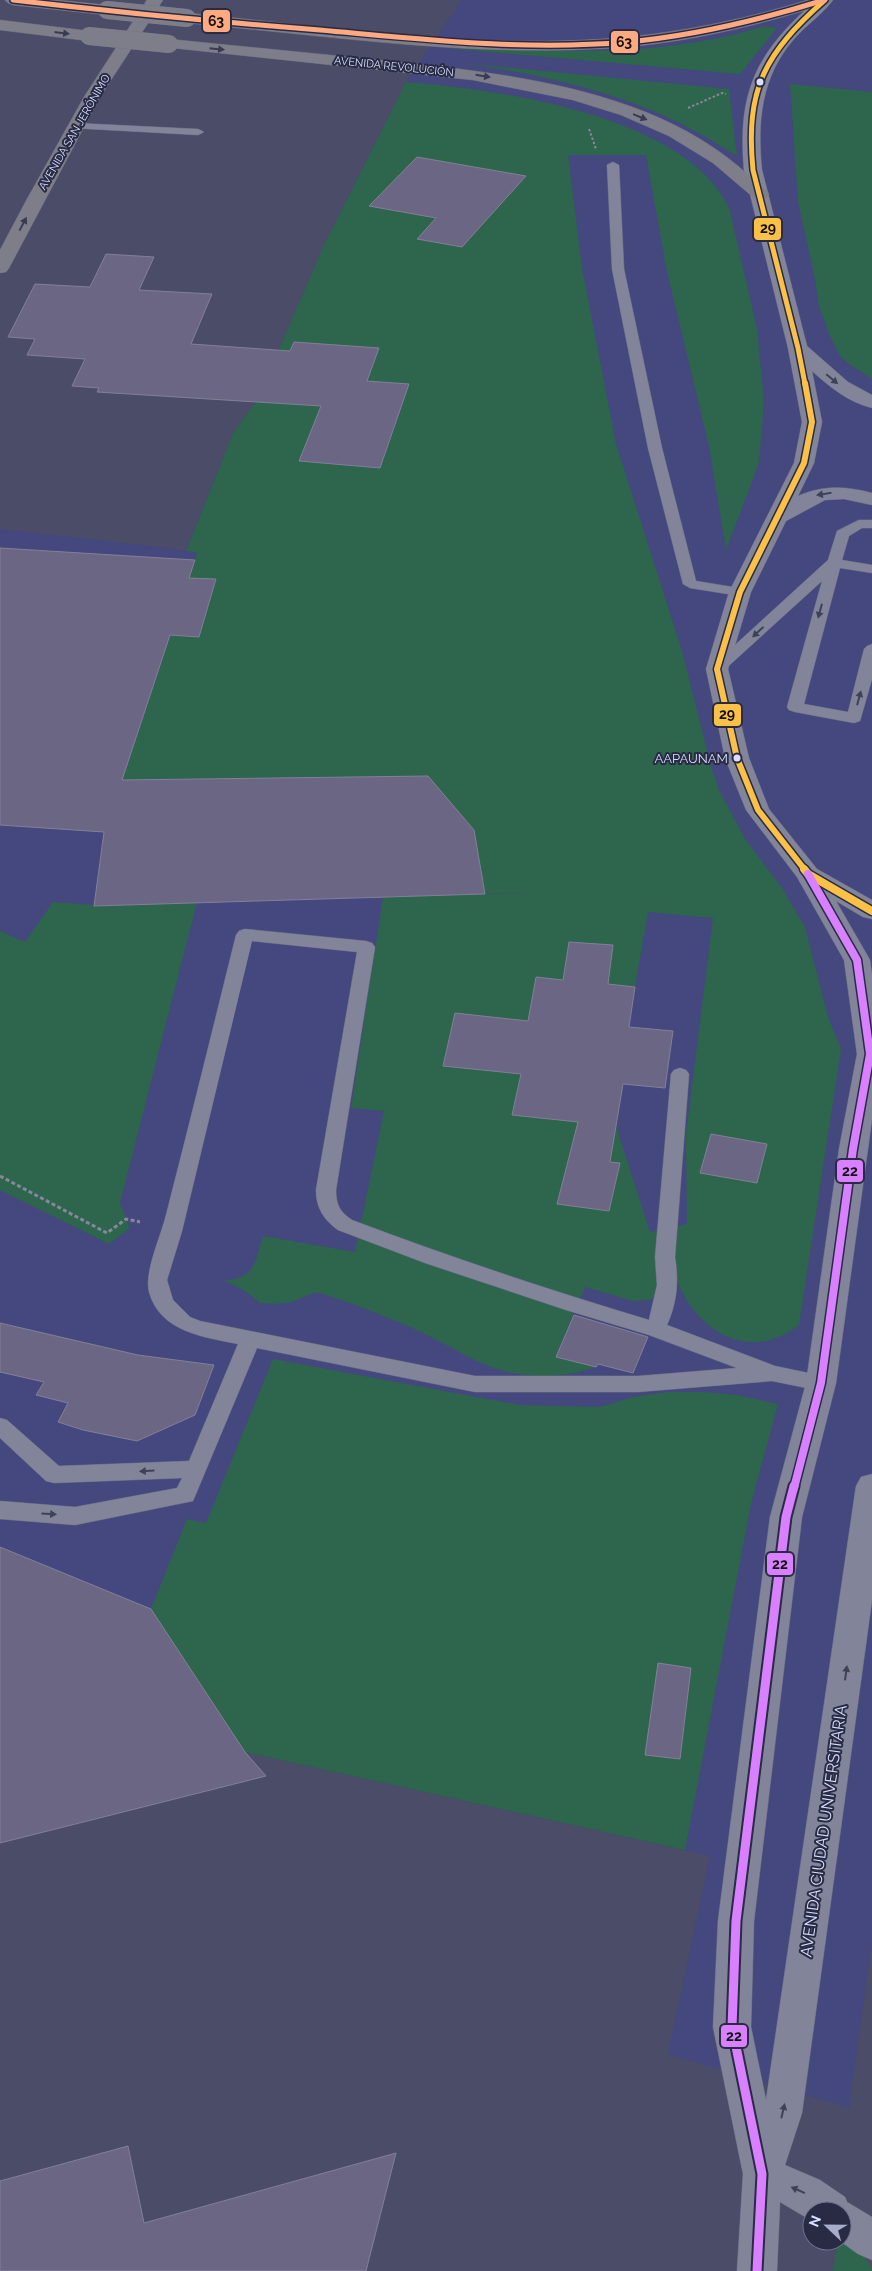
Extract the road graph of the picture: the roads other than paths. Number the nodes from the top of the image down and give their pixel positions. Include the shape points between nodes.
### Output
1 (12, 0) edge
2 (155, 0) edge
3 (825, 0) edge
4 (61, 6) junction
5 (0, 25) edge
6 (34, 30) junction
7 (75, 126) junction
8 (198, 132) dead end
9 (613, 165) dead end
10 (760, 194) junction
11 (0, 268) edge
12 (798, 348) junction
13 (872, 402) edge
14 (872, 499) edge
15 (779, 516) junction
16 (872, 524) edge
17 (833, 563) junction
18 (872, 569) edge
19 (740, 592) junction
20 (872, 649) edge
21 (717, 670) junction
22 (808, 874) junction
23 (872, 911) edge
24 (871, 1054) edge
25 (680, 1074) dead end
26 (655, 1329) junction
27 (251, 1338) junction
28 (772, 1373) junction
29 (821, 1383) junction
30 (0, 1426) edge
31 (196, 1469) junction
32 (872, 1486) edge
33 (0, 1510) edge
34 (869, 1529) edge
35 (762, 2174) junction
36 (816, 2201) edge
37 (852, 2226) edge
38 (872, 2240) edge
39 (757, 2271) edge

1 - 4 main road
2 - 7 main road, AVENIDA SAN JERÓNIMO
3 - 4 main road, bridge via 699,31 632,41 572,45 434,40
3 - 10 street via 779,46 759,81 752,102 749,132 753,170
4 - 6 main road
5 - 6 main road, AVENIDA REVOLUCIÓN
6 -> 10 main road, AVENIDA REVOLUCIÓN, bridge via 471,74 572,94 633,114 684,137 726,164
7 - 8 lane
11 -> 7 main road, AVENIDA SAN JERÓNIMO
9 - 19 lane via 618,269 655,448 690,584
10 - 12 street
12 -> 13 street via 840,386
12 - 15 street via 812,422 804,463
14 -> 15 street via 847,492 823,493 807,498
15 - 19 street
16 - 17 lane via 859,524 842,534
17 - 18 lane
17 -> 20 lane via 796,707 854,718
17 -> 21 lane
19 - 21 street
21 - 22 street via 737,758 758,810
22 - 23 street
22 - 24 street, AVENIDA CIUDAD UNIVERSITARIA via 857,960
24 - 29 street, AVENIDA CIUDAD UNIVERSITARIA via 853,1149
25 - 26 lane via 665,1257 668,1293
26 - 27 lane via 432,1258 334,1218 325,1200 326,1190 366,948 245,935 172,1231 156,1280 165,1305 183,1322 196,1328
26 - 28 lane
27 - 28 lane via 475,1384 638,1384
27 - 31 lane
28 - 29 lane
29 - 35 street, AVENIDA CIUDAD UNIVERSITARIA via 786,1517 736,1921 732,2027
31 -> 30 lane via 54,1475
33 -> 31 lane via 74,1516 185,1495
32 - 34 street, AVENIDA CIUDAD UNIVERSITARIA
35 -> 34 street, AVENIDA CIUDAD UNIVERSITARIA via 783,2113
36 -> 35 street
35 - 39 street, AVENIDA CIUDAD UNIVERSITARIA
37 - 38 street

